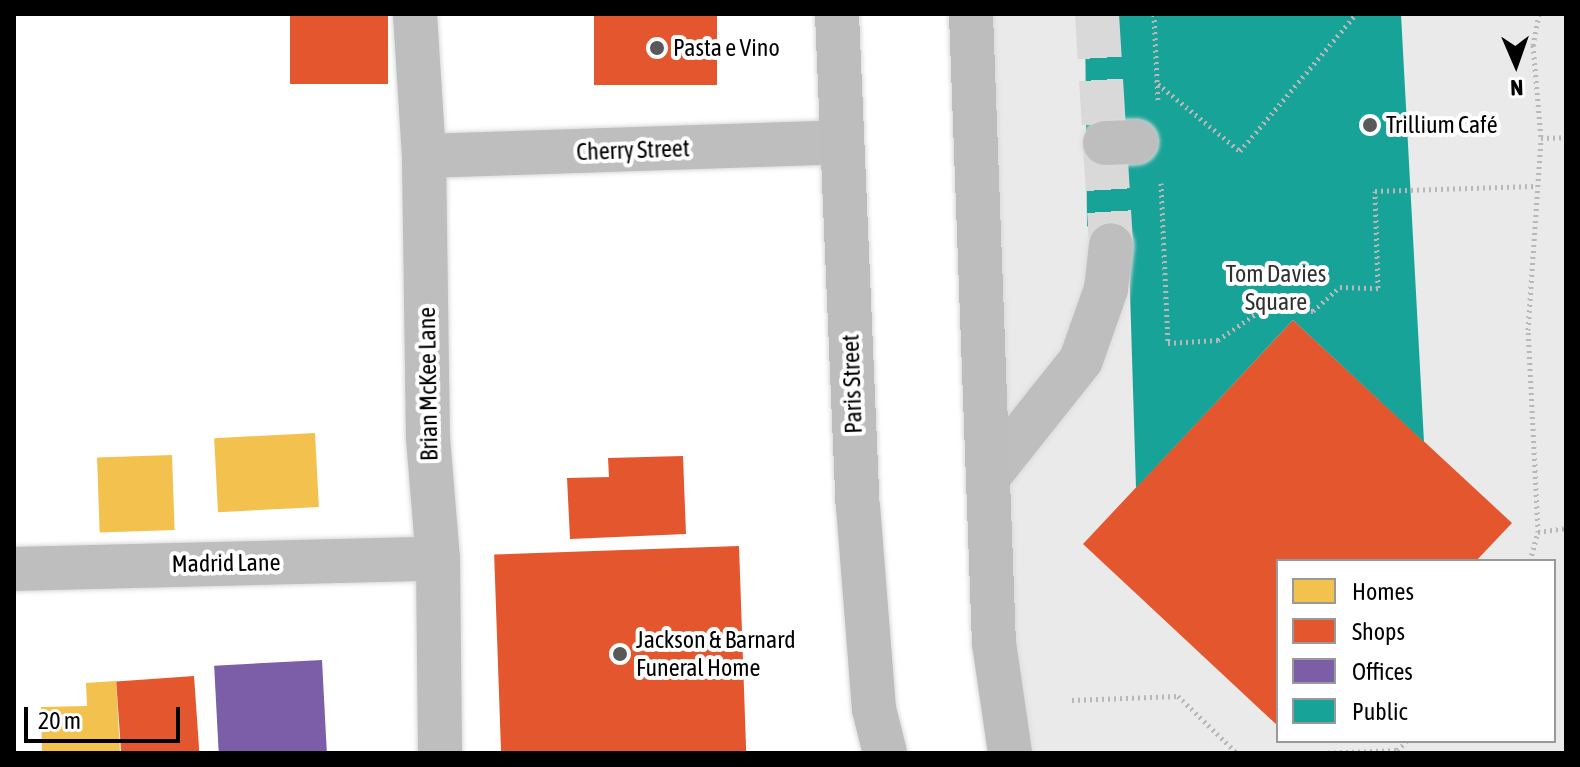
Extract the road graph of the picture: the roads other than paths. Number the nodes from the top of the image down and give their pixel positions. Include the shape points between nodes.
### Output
1 (415, 14) edge
2 (837, 14) edge
3 (971, 14) edge
4 (842, 142) junction
5 (424, 156) junction
6 (1111, 245) tunnel mouth
7 (988, 477) junction
8 (438, 559) junction
9 (14, 569) edge
10 (440, 753) edge
11 (885, 753) edge
12 (1010, 753) edge

1 - 5 street, Brian McKee Lane
2 - 4 main road, Paris Street
3 - 7 main road
4 - 5 street, Cherry Street
4 - 11 main road, Paris Street via 858,506 874,709
5 - 8 street, Brian McKee Lane via 428,438
6 - 7 street via 1106,289 1081,360
7 - 12 main road via 994,643
8 - 9 street, Madrid Lane
8 - 10 street, Brian McKee Lane

